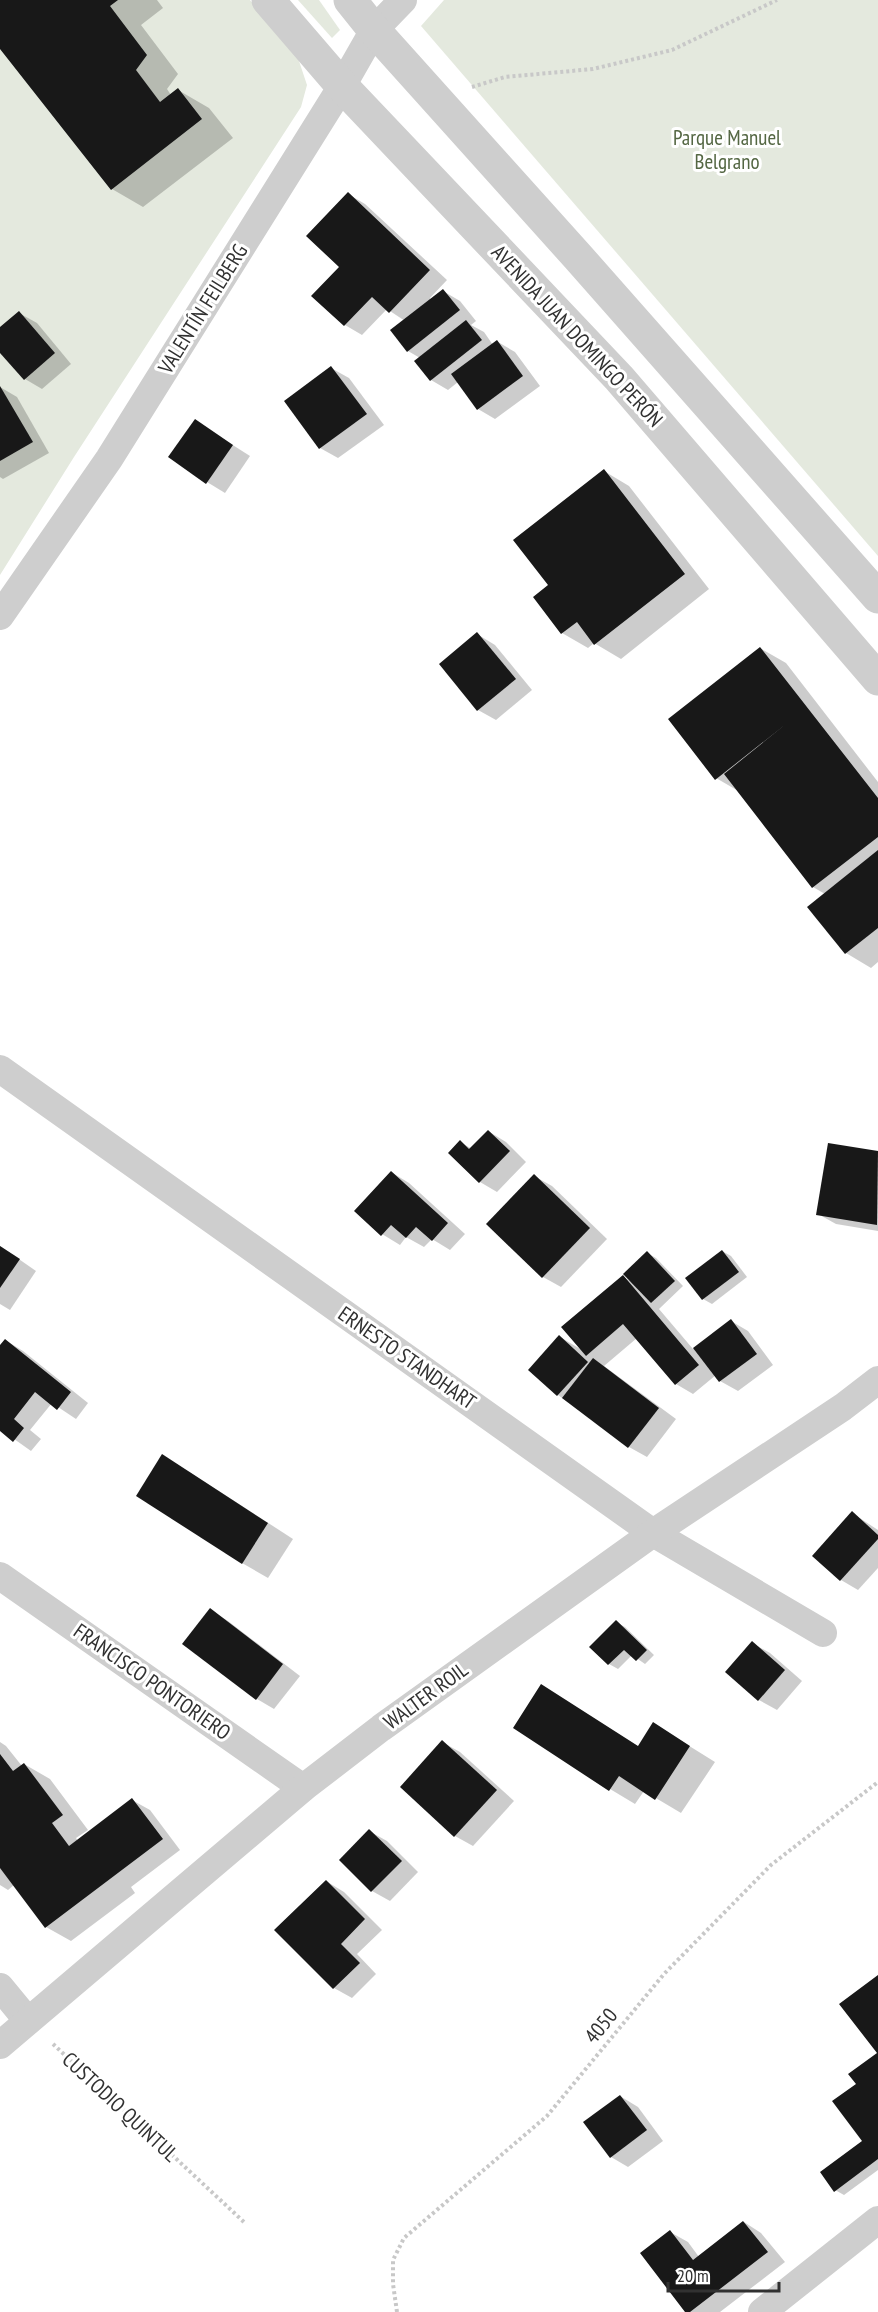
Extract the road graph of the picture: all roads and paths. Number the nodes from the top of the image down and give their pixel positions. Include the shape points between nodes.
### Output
1 (268, 0) edge
2 (350, 0) edge
3 (403, 0) edge
4 (777, 0) edge
5 (374, 30) junction
6 (342, 86) junction
7 (435, 98) junction
8 (878, 597) edge
9 (0, 616) edge
10 (878, 680) edge
11 (0, 1069) edge
12 (878, 1380) edge
13 (653, 1533) junction
14 (0, 1576) edge
15 (823, 1633) dead end
16 (878, 1782) edge
17 (303, 1788) junction
18 (0, 1987) edge
19 (28, 2021) junction
20 (0, 2045) edge
21 (878, 2220) edge
22 (245, 2223) dead end
23 (397, 2312) edge
24 (762, 2312) edge

1 - 6 street, AVENIDA JUAN DOMINGO PERÓN
2 - 5 street
3 - 5 street, VALENTÍN FEILBERG
4 - 7 path via 672,50 593,69 505,77
5 - 6 street, VALENTÍN FEILBERG
5 - 7 street
6 - 9 street, VALENTÍN FEILBERG via 109,459
6 - 10 street, AVENIDA JUAN DOMINGO PERÓN via 619,378
7 - 8 street
11 - 13 street, ERNESTO STANDHART
12 - 13 street, WALTER ROIL
13 - 15 street, ERNESTO STANDHART
13 - 17 street, WALTER ROIL
14 - 17 street, FRANCISCO PONTORIERO
16 - 23 path, 4050 via 771,1865 664,1974 547,2116 404,2238 393,2260
17 - 19 street, WALTER ROIL
18 - 19 street
19 - 20 street, WALTER ROIL
19 - 22 path, CUSTODIO QUINTUL
21 - 24 street

